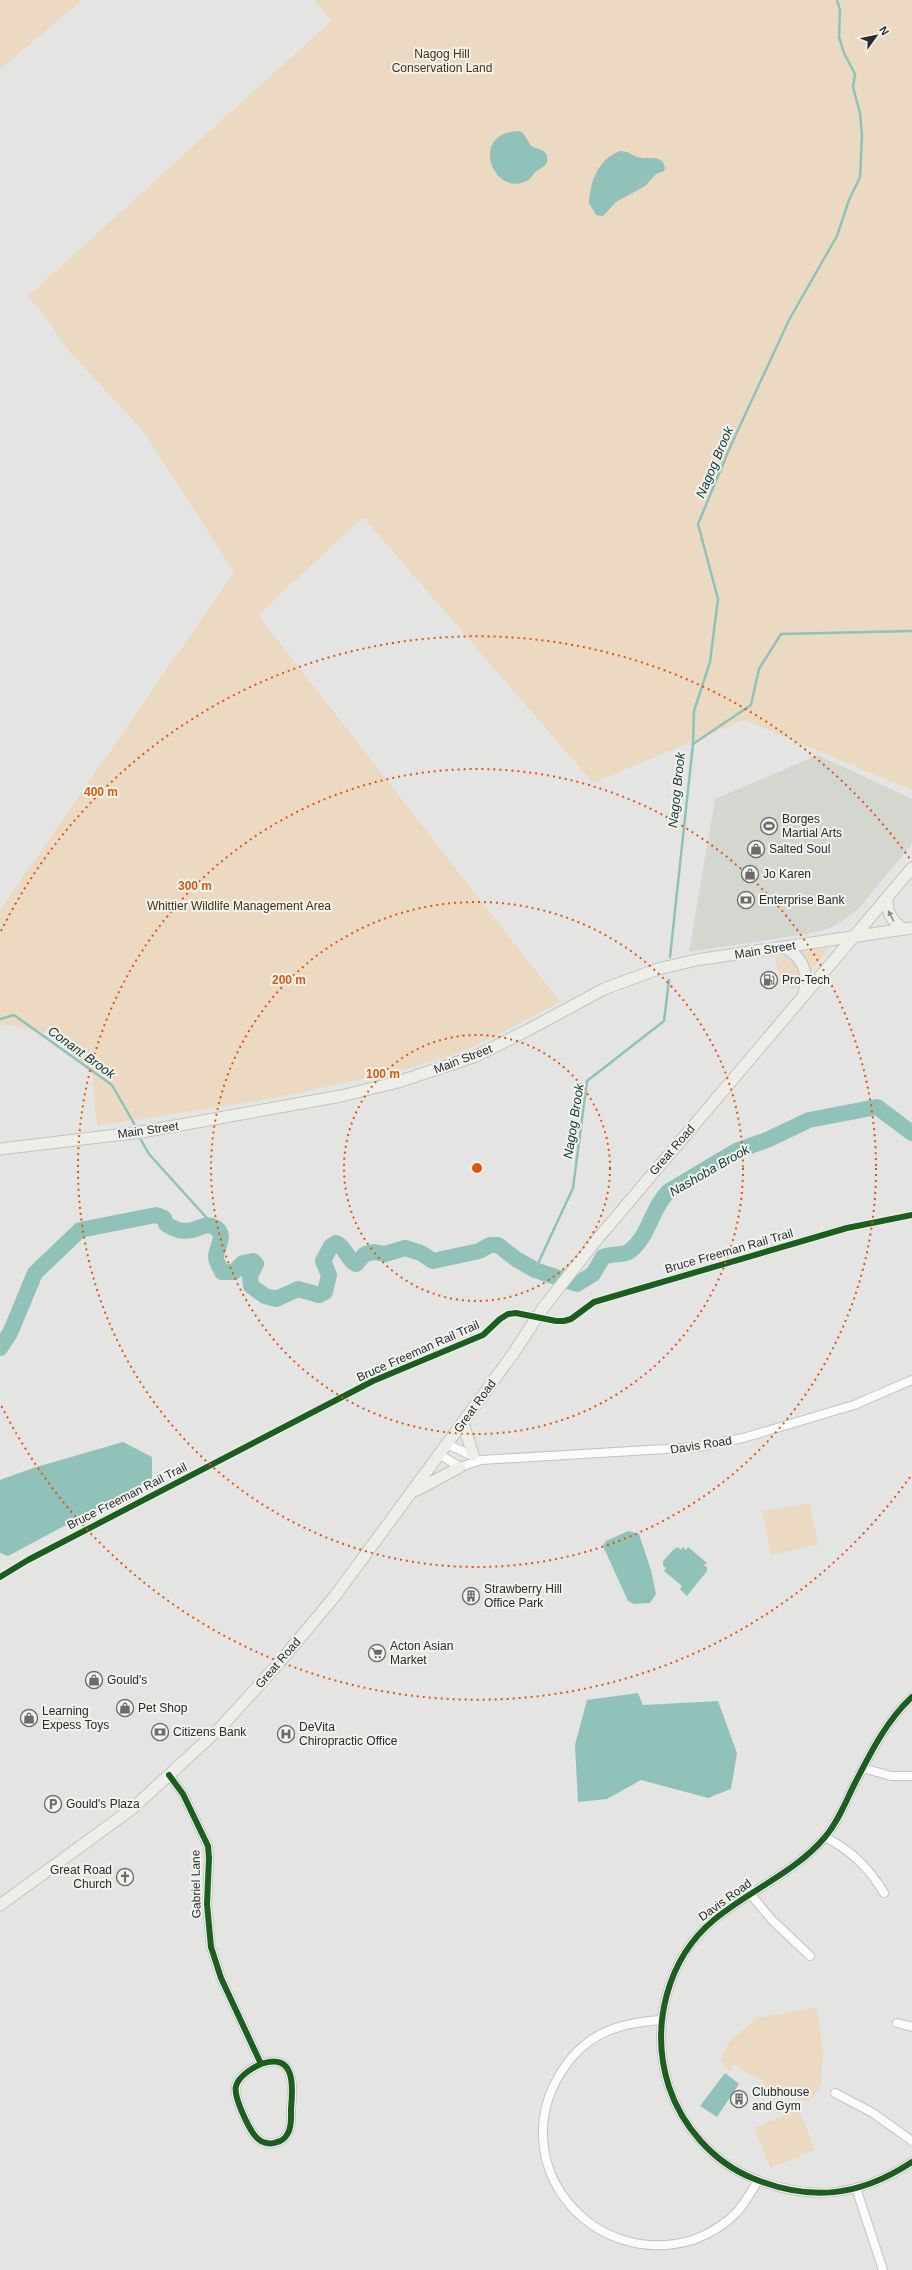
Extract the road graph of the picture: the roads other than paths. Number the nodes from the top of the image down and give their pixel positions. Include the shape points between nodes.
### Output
1 (912, 868) edge
2 (887, 897) junction
3 (908, 928) edge
4 (854, 936) junction
5 (784, 947) junction
6 (804, 994) junction
7 (0, 1149) edge
8 (912, 1380) edge
9 (462, 1423) junction
10 (447, 1444) junction
11 (439, 1454) junction
12 (477, 1458) junction
13 (460, 1467) junction
14 (413, 1492) junction
15 (912, 1697) edge
16 (863, 1768) junction
17 (169, 1775) junction
18 (912, 1776) edge
19 (825, 1837) junction
20 (884, 1893) dead end
21 (751, 1895) junction
22 (0, 1905) edge
23 (810, 1956) dead end
24 (661, 2020) junction
25 (897, 2023) dead end
26 (912, 2027) edge
27 (261, 2064) junction
28 (835, 2093) dead end
29 (912, 2141) edge
30 (912, 2162) edge
31 (758, 2180) junction
32 (856, 2188) junction
33 (883, 2270) edge

1 - 2 main road, Great Road
3 -> 2 main road via 890,919
2 - 4 main road, Great Road
3 - 4 main road, Main Street
4 - 5 main road, Main Street
4 - 6 main road, Great Road
5 - 6 main road via 803,964 807,980
5 - 7 main road, Main Street via 696,960 641,974 590,996 493,1048 398,1082 341,1096 141,1132
6 - 9 main road, Great Road via 569,1274
8 - 12 street, Davis Road via 854,1405 743,1438 698,1447
9 - 10 main road, Great Road
9 - 12 main road
10 - 11 main road, Great Road
10 - 12 street, Davis Road
11 - 13 street
11 - 14 main road, Great Road
12 - 13 street, Davis Road
13 - 14 main road
14 - 17 main road, Great Road via 335,1596 279,1663 221,1727
15 - 16 street, Davis Road via 885,1729
16 - 18 street via 891,1776
16 - 19 street, Davis Road via 838,1819
17 - 22 main road, Great Road via 125,1814
17 - 27 street, Gabriel Lane via 183,1794 208,1846 210,1858 207,1917 214,1958
19 - 20 street via 856,1857 871,1872
19 - 21 street, Davis Road via 810,1852
21 - 23 street via 772,1920
21 - 24 street, Davis Road via 714,1919 694,1940 673,1975
24 - 31 street, Davis Road via 668,2085 686,2123 699,2140 720,2158 745,2175
24 - 31 street via 623,2024 598,2036 573,2056 554,2083 543,2120 544,2151 548,2170 563,2199 587,2224 604,2234 626,2243 658,2247 687,2242 718,2227 737,2212
25 - 26 street
27 - 27 street via 281,2064 293,2078 289,2130 284,2139 275,2143 265,2142 255,2135 235,2093 239,2080
28 - 29 street via 873,2113
30 - 32 street, Davis Road via 878,2181
31 - 32 street, Davis Road via 785,2190 801,2192 831,2192
32 - 33 street

